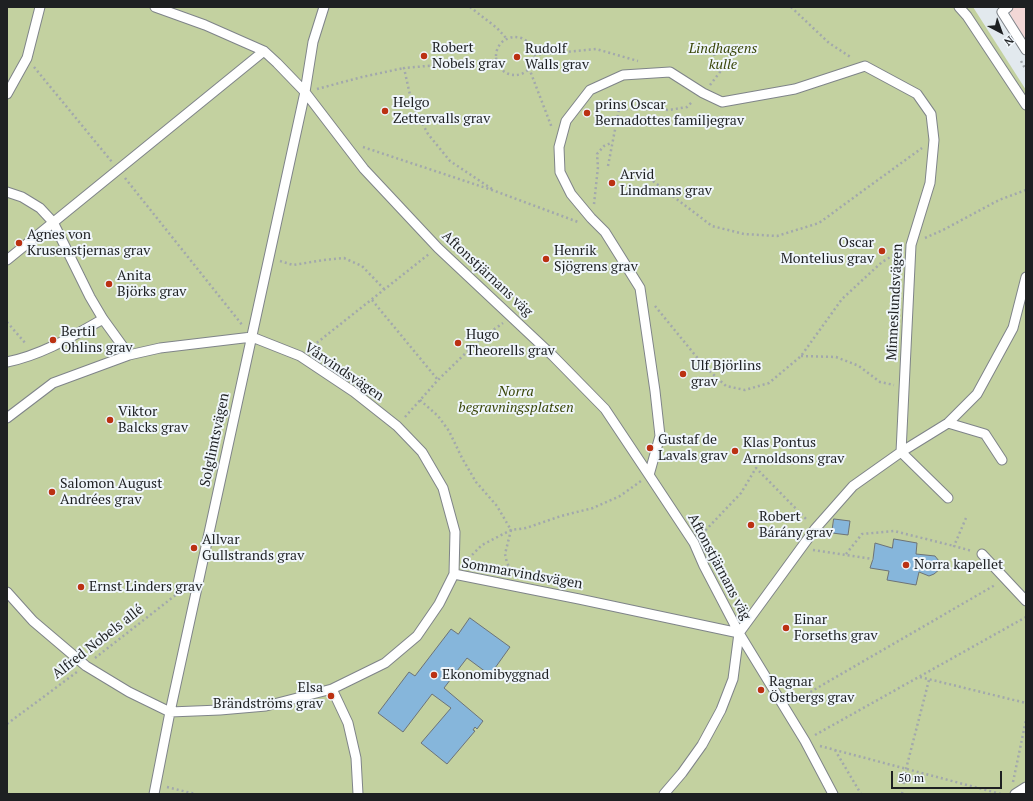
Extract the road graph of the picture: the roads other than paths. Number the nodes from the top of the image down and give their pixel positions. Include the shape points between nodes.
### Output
1 (40, 7) edge
2 (155, 7) edge
3 (324, 7) edge
4 (959, 7) edge
5 (1008, 7) edge
6 (1026, 50) edge
7 (264, 51) junction
8 (305, 92) junction
9 (7, 94) edge
10 (1026, 105) edge
11 (7, 192) edge
12 (53, 222) junction
13 (7, 260) edge
14 (1026, 277) edge
15 (103, 319) junction
16 (252, 337) junction
17 (129, 355) junction
18 (7, 362) edge
19 (7, 418) edge
20 (948, 423) junction
21 (901, 452) junction
22 (1002, 460) dead end
23 (649, 475) junction
24 (948, 498) dead end
25 (982, 554) road end
26 (454, 574) junction
27 (7, 592) edge
28 (1026, 601) edge
29 (739, 633) junction
30 (332, 689) junction
31 (170, 712) junction
32 (1026, 787) edge
33 (155, 789) edge
34 (1014, 790) edge
35 (358, 794) edge
36 (664, 794) edge
37 (833, 794) edge

1 - 9 lane via 27,58
2 - 7 lane, Aftonstjärnans väg via 205,25
3 - 8 lane, Solglimtsvägen via 313,42
4 - 10 lane
5 - 6 lane via 1002,12
7 - 8 lane, Aftonstjärnans väg
7 - 12 lane
8 - 16 lane, Solglimtsvägen
8 - 23 lane, Aftonstjärnans väg via 364,168 438,248 553,356 605,409
11 - 12 lane via 22,197 40,208
12 - 13 lane
12 - 15 lane
14 - 20 lane via 1013,328 977,394
15 - 17 lane
15 - 18 lane via 60,343
16 - 17 lane, Vårvindsvägen via 160,348
16 - 26 lane, Vårvindsvägen via 300,356 354,392 397,426 422,452 443,488 455,532
16 - 31 lane, Solglimtsvägen
17 - 19 lane, Vårvindsvägen via 53,383
20 - 21 lane
20 - 22 lane via 985,434
21 - 23 lane, Minneslundsvägen via 911,245 930,183 934,140 931,114 917,94 865,66 795,89 722,102 670,72 623,75 590,90 566,121 559,147 560,172 587,221 605,232 640,288 660,436
21 - 24 lane
21 - 29 lane via 853,486 815,529
23 - 29 lane, Aftonstjärnans väg via 694,543
25 - 28 lane
26 - 29 lane, Sommarvindsvägen
26 - 30 lane, Sommarvindsvägen via 417,636 385,663
27 - 31 lane, Sommarvindsvägen via 33,621 86,666 129,692
29 - 36 lane via 732,679 721,710 702,745
29 - 37 lane, Aftonstjärnans väg
30 - 31 lane, Sommarvindsvägen via 266,706
30 - 35 lane via 348,723 356,758
31 - 33 lane, Solglimtsvägen
32 - 34 lane

